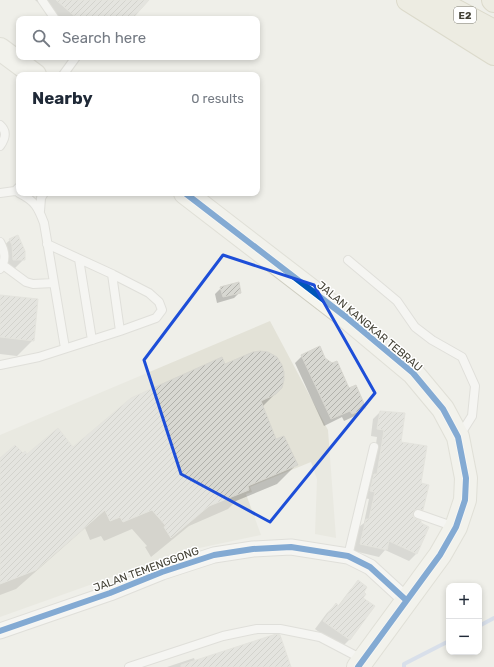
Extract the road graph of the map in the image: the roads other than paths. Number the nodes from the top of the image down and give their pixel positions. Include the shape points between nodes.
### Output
1 (42, 0) edge
2 (408, 0) edge
3 (436, 0) edge
4 (53, 16) edge
5 (494, 31) edge
6 (1, 52) edge
7 (494, 54) edge
8 (74, 60) edge
9 (31, 72) edge
10 (66, 72) edge
11 (0, 125) edge
12 (0, 146) edge
13 (16, 191) edge
14 (0, 193) edge
15 (26, 196) edge
16 (42, 196) edge
17 (189, 196) edge
18 (40, 212) junction
19 (0, 242) edge
20 (47, 244) junction
21 (79, 259) junction
22 (348, 260) dead end
23 (2, 267) edge
24 (112, 274) junction
25 (54, 283) junction
26 (120, 331) junction
27 (92, 340) junction
28 (65, 348) junction
29 (0, 365) edge
30 (458, 437) junction
31 (374, 447) dead end
32 (418, 514) dead end
33 (456, 527) junction
34 (348, 556) junction
35 (406, 600) junction
36 (0, 631) edge
37 (360, 664) edge
38 (129, 667) edge

1 - 4 lane
2 - 7 highway
3 - 5 highway, E2
6 - 9 street
8 - 10 lane
11 - 12 lane via 4,128 5,135
13 - 14 lane
15 - 18 lane
16 - 18 lane
17 - 30 street, JALAN KANGKAR TEBRAU via 346,317 413,373 444,409
18 - 20 lane
19 - 23 lane via 5,257
20 - 21 lane
20 - 25 lane
21 - 24 lane
21 - 27 lane
22 - 30 lane via 397,301 415,327 462,357 475,386 472,416
23 - 25 lane via 26,282
24 - 26 lane
24 - 26 lane via 149,293 159,302 162,310 156,318
25 - 28 lane
26 - 27 lane
27 - 28 lane
28 - 29 lane via 39,357
30 - 33 street, JALAN KANGKAR TEBRAU via 466,478 466,493
31 - 34 lane
32 - 33 lane
33 - 35 street, JALAN KANGKAR TEBRAU via 440,554
34 - 35 street, JALAN TEMENGGONG via 370,567
34 - 36 street, JALAN TEMENGGONG via 291,547 214,555
35 - 37 street, JALAN KANGKAR TEBRAU
37 - 38 lane via 320,637 280,629 257,629 223,636

